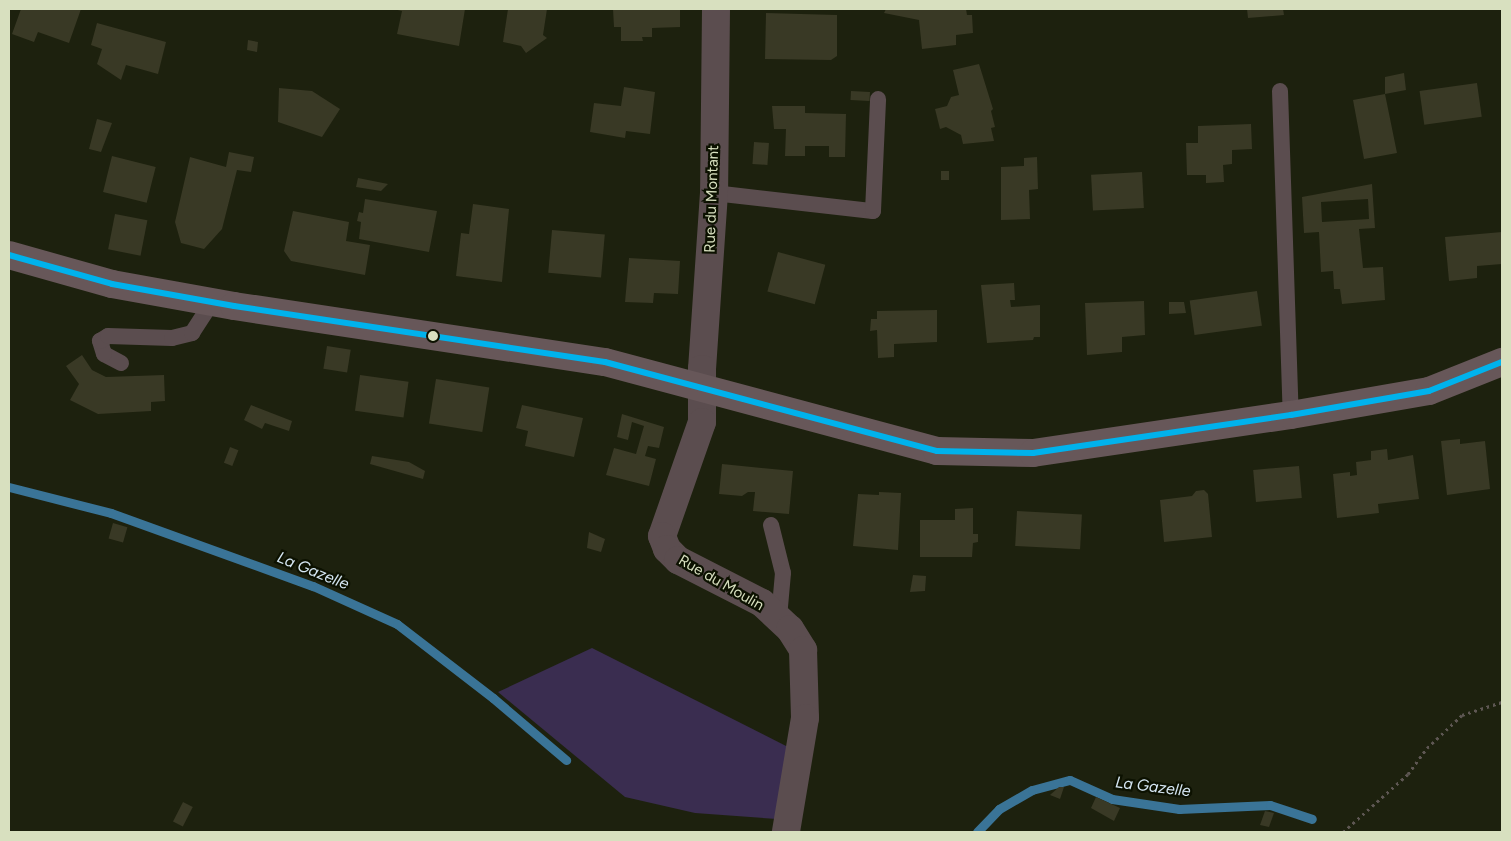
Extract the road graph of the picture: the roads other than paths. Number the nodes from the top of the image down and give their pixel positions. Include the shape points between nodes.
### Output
1 (716, 9) edge
2 (1280, 91) dead end
3 (878, 99) dead end
4 (714, 193) junction
5 (9, 255) edge
6 (212, 302) junction
7 (1502, 362) edge
8 (121, 363) dead end
9 (702, 389) junction
10 (1291, 414) junction
11 (771, 525) dead end
12 (779, 618) junction
13 (786, 832) edge

1 - 4 street, Rue du Montant
2 - 10 lane
3 - 4 lane via 873,212
4 - 9 street, Rue du Montant
5 - 6 main road via 112,284
6 - 8 lane via 192,334 172,338 108,336 100,341 104,354
6 - 9 main road via 605,362
7 - 10 main road via 1428,391
9 - 10 main road via 938,451 1033,453
9 - 12 street, Rue du Moulin via 702,422 662,536 667,549 678,560 762,603
11 - 12 lane via 783,573
12 - 13 street, Rue du Moulin via 803,650 805,676 805,718

